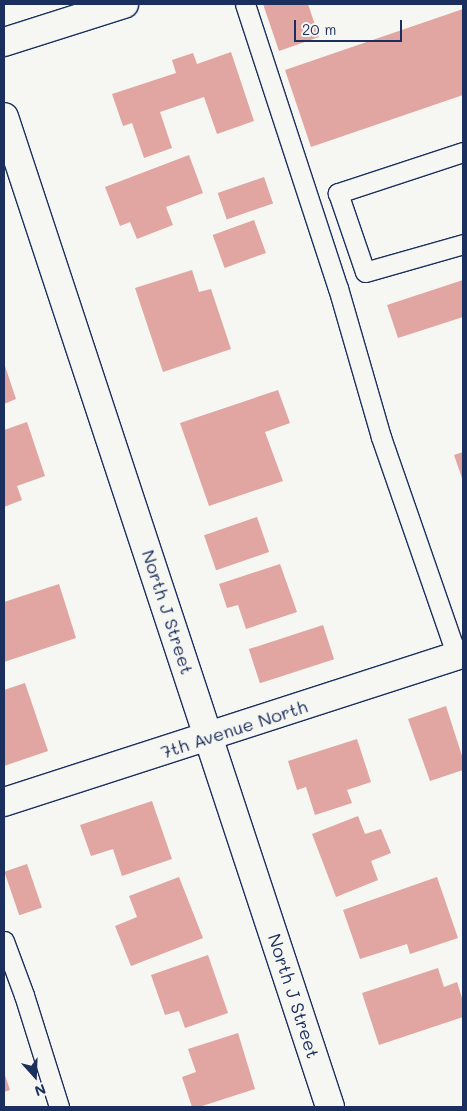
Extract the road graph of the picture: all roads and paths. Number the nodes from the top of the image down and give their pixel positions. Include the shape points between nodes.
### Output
1 (124, 4) edge
2 (245, 4) edge
3 (4, 42) edge
4 (4, 116) edge
5 (463, 152) edge
6 (463, 244) edge
7 (460, 655) edge
8 (210, 737) junction
9 (4, 802) edge
10 (4, 941) edge
11 (59, 1107) edge
12 (330, 1107) edge

1 - 3 street
2 - 7 lane via 338,288 381,437
4 - 8 street, North J Street
5 - 6 lane via 338,193 365,272
7 - 8 street, 7th Avenue North
8 - 9 street, 7th Avenue North
8 - 12 street, North J Street
10 - 11 lane

